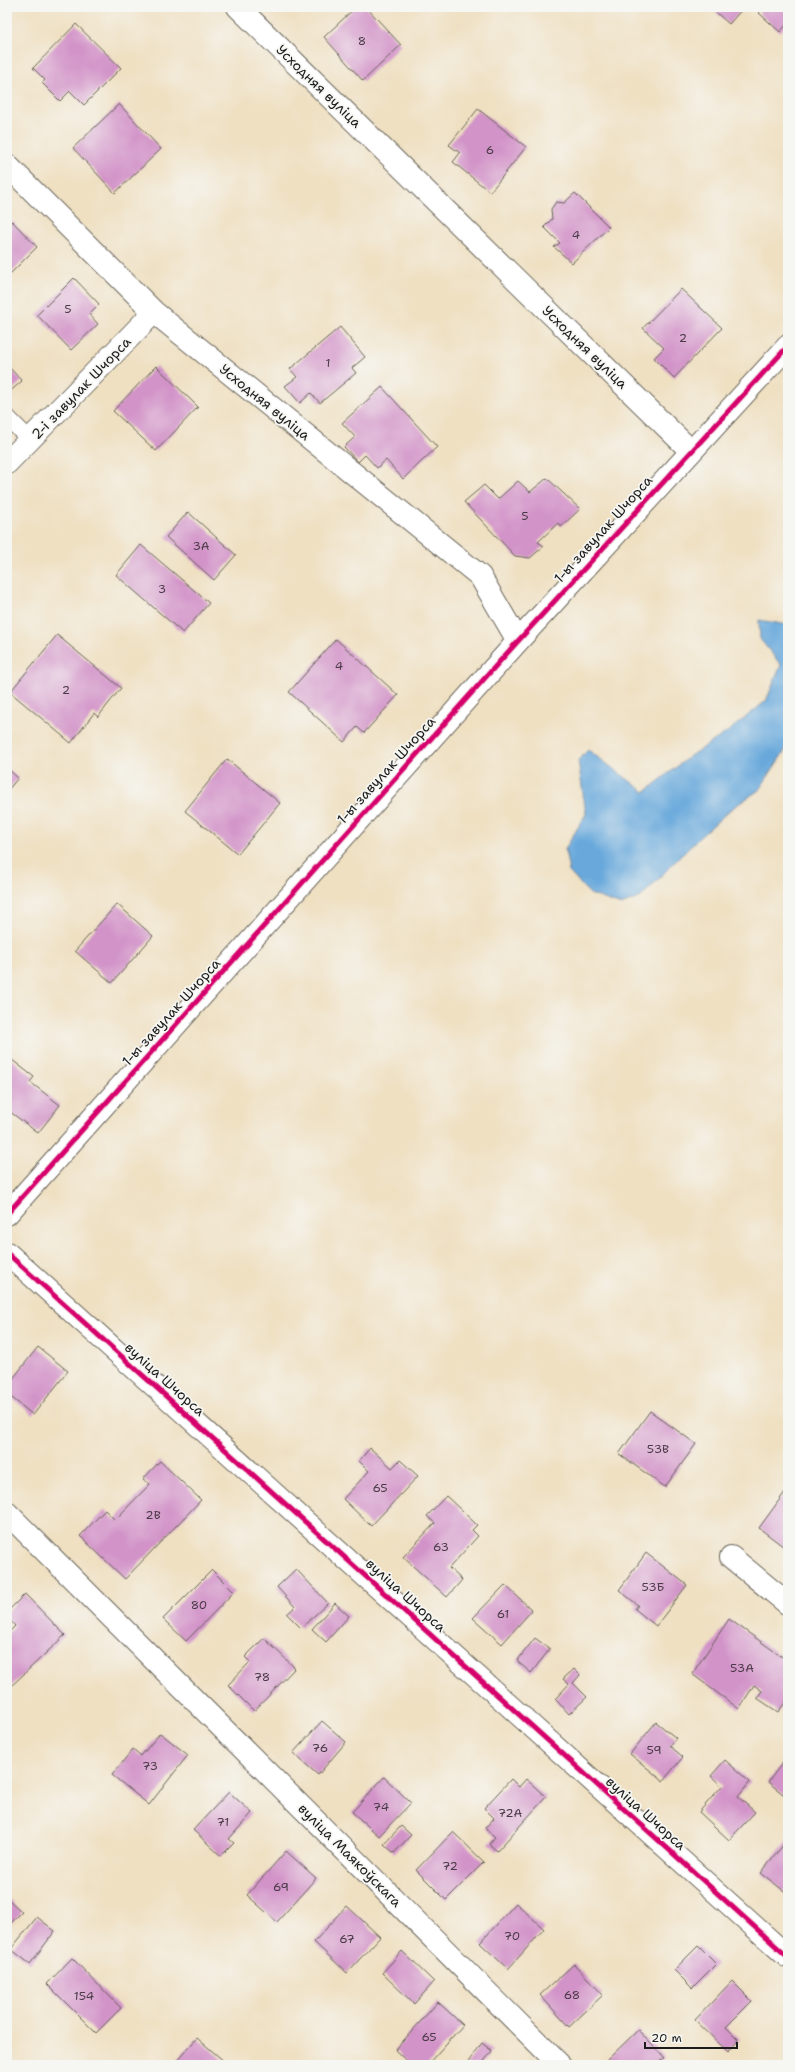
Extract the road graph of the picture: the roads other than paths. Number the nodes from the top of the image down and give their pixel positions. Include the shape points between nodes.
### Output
1 (238, 7) edge
2 (7, 165) edge
3 (154, 312) junction
4 (788, 346) edge
5 (7, 416) edge
6 (30, 440) junction
7 (691, 451) junction
8 (7, 463) edge
9 (518, 641) junction
10 (7, 1214) edge
11 (7, 1253) edge
12 (7, 1513) edge
13 (731, 1557) dead end
14 (788, 1604) edge
15 (788, 1957) edge
16 (560, 2065) edge

1 - 7 street, Усходняя вуліца
2 - 3 street, Усходняя вуліца
3 - 6 street, 2-і завулак Шчорса
3 - 9 street, Усходняя вуліца via 480,576
4 - 7 street, 1-ы завулак Шчорса
5 - 6 lane
6 - 8 street, 2-і завулак Шчорса
7 - 9 street, 1-ы завулак Шчорса
9 - 10 street, 1-ы завулак Шчорса
11 - 15 street, вуліца Шчорса
12 - 16 street, вуліца Маякоўскага
13 - 14 street

